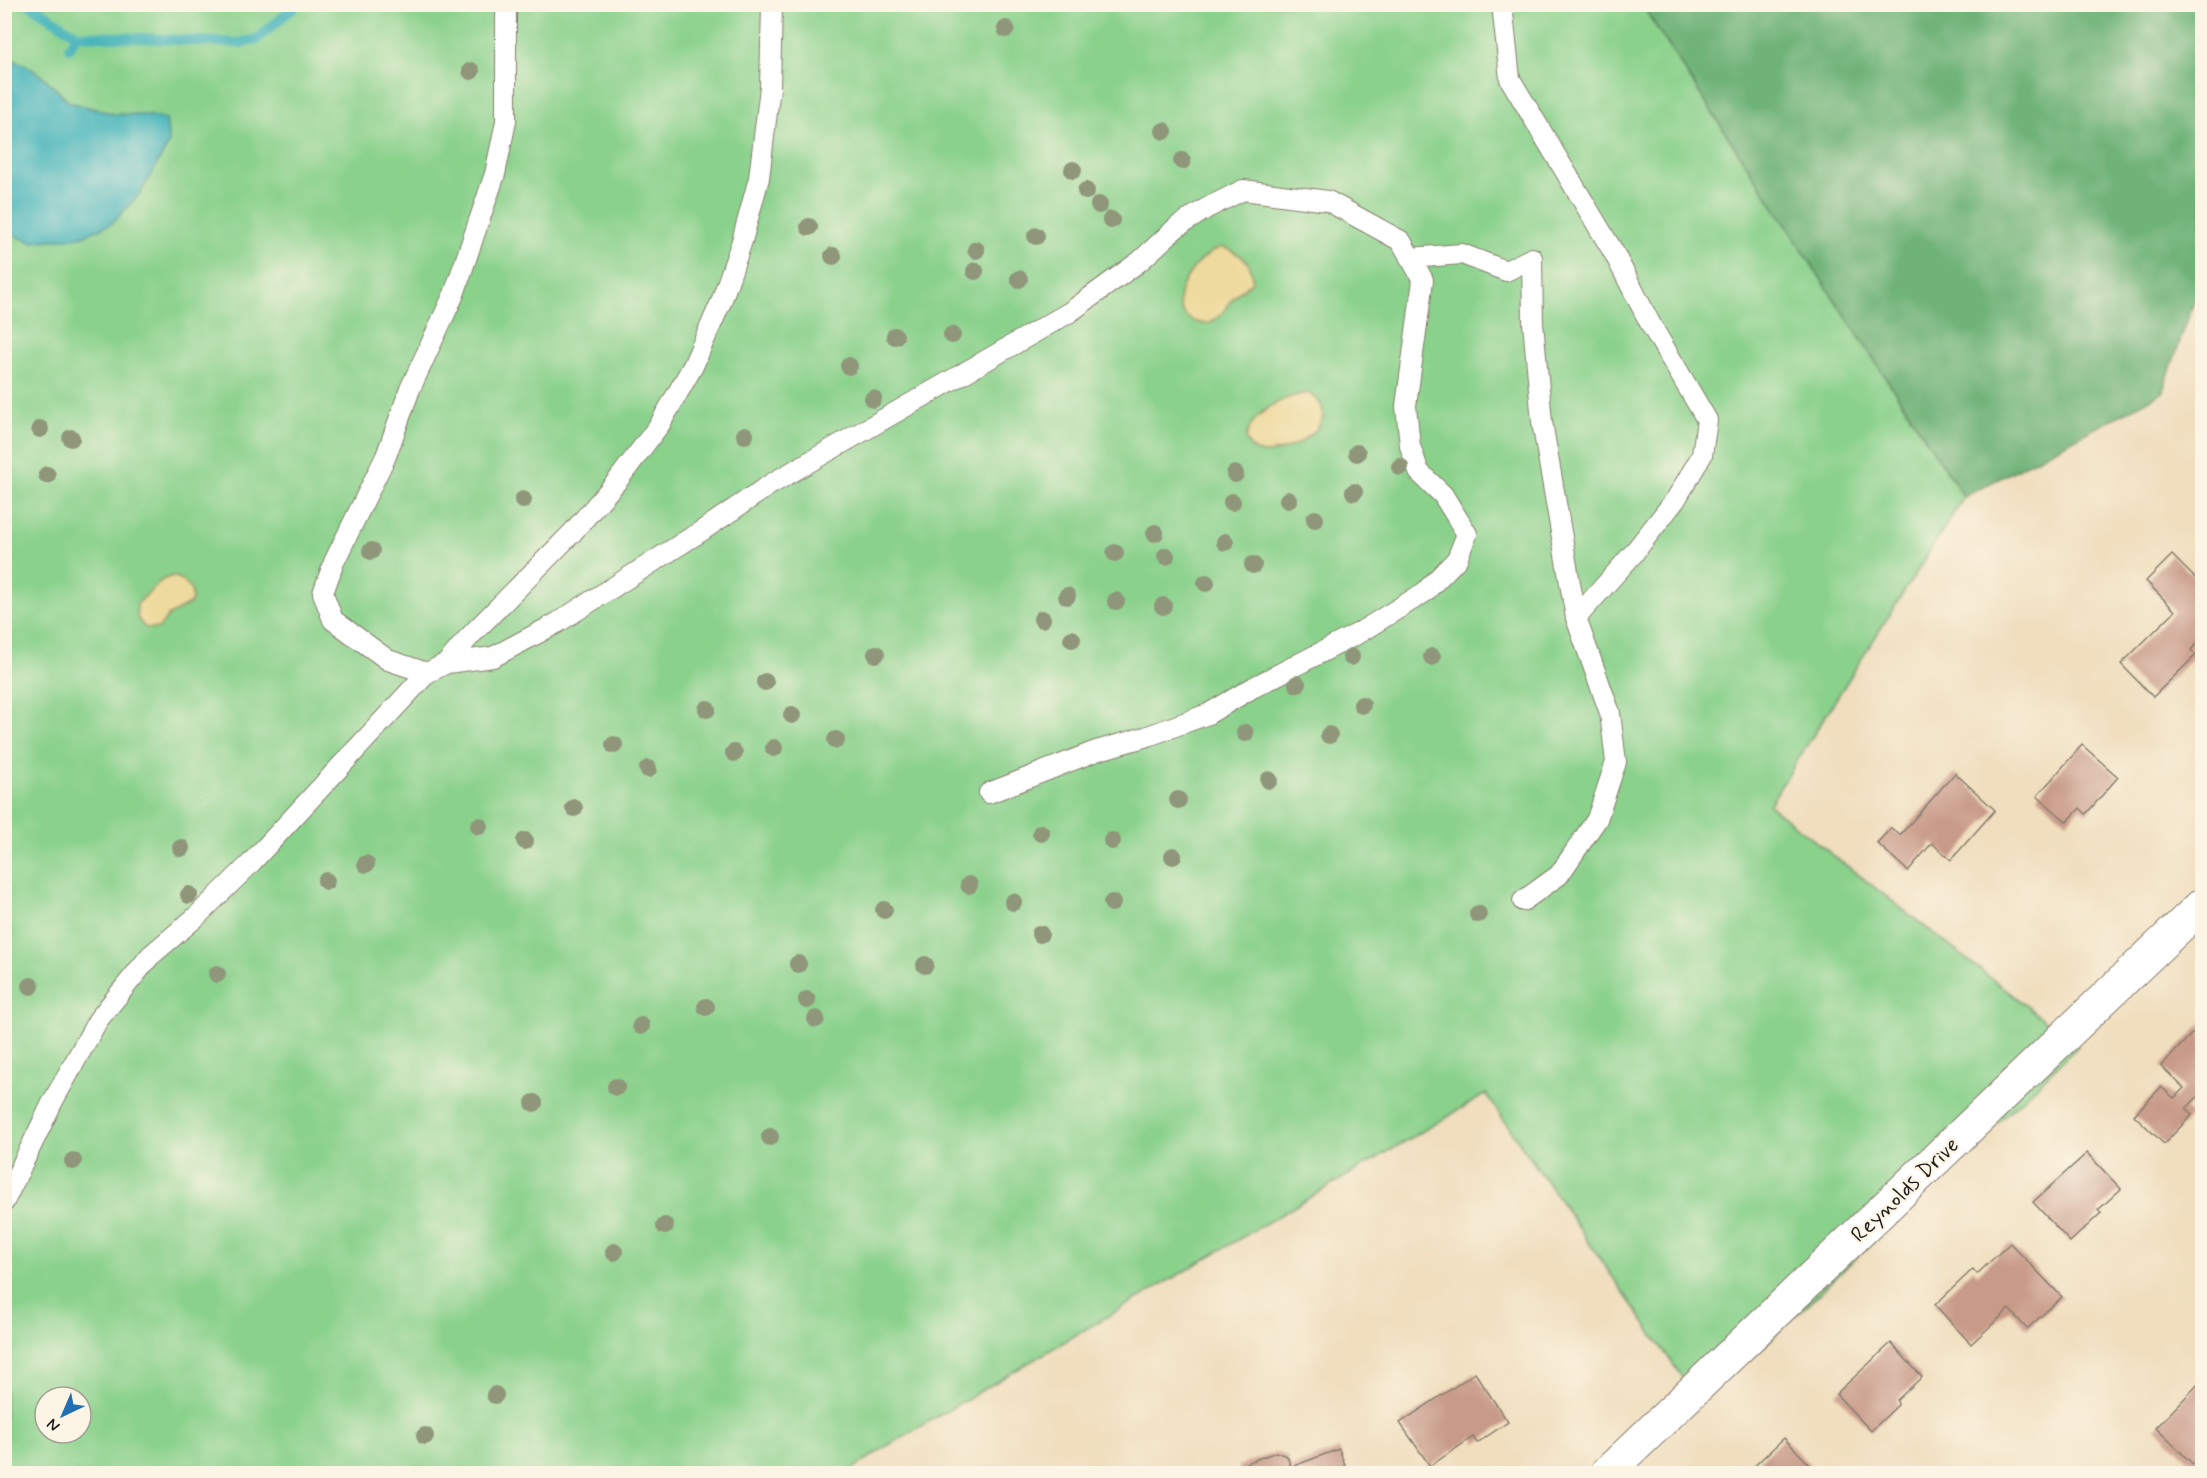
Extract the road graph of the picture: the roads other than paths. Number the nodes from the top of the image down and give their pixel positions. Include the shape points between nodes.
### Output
1 (507, 4) edge
2 (772, 4) edge
3 (1502, 4) edge
4 (1410, 258) junction
5 (1576, 618) junction
6 (447, 663) junction
7 (427, 673) junction
8 (989, 793) dead end
9 (1523, 901) dead end
10 (2202, 905) edge
11 (4, 1203) edge
12 (1606, 1473) edge

1 - 7 lane via 506,121 495,174 453,294 410,389 386,456 323,593 333,620 388,660
2 - 6 lane via 770,87 759,178 721,302 693,366 660,424 618,480
3 - 5 lane via 1510,79 1614,253 1707,420 1702,455 1676,499
4 - 5 lane via 1461,254 1506,271 1532,258 1542,422
4 - 6 lane via 1401,241 1328,201 1243,190 1177,227 1140,261 1070,312 771,484 557,623 493,657
4 - 8 lane via 1423,280 1406,406 1410,446 1419,472 1443,495 1467,534 1457,559 1425,592 1358,634 1208,714 1096,751
5 - 9 lane via 1610,713 1616,762 1597,819 1559,874
6 - 7 lane
7 - 11 lane via 249,865 150,956 98,1020 53,1101
10 - 12 street, Reynolds Drive

